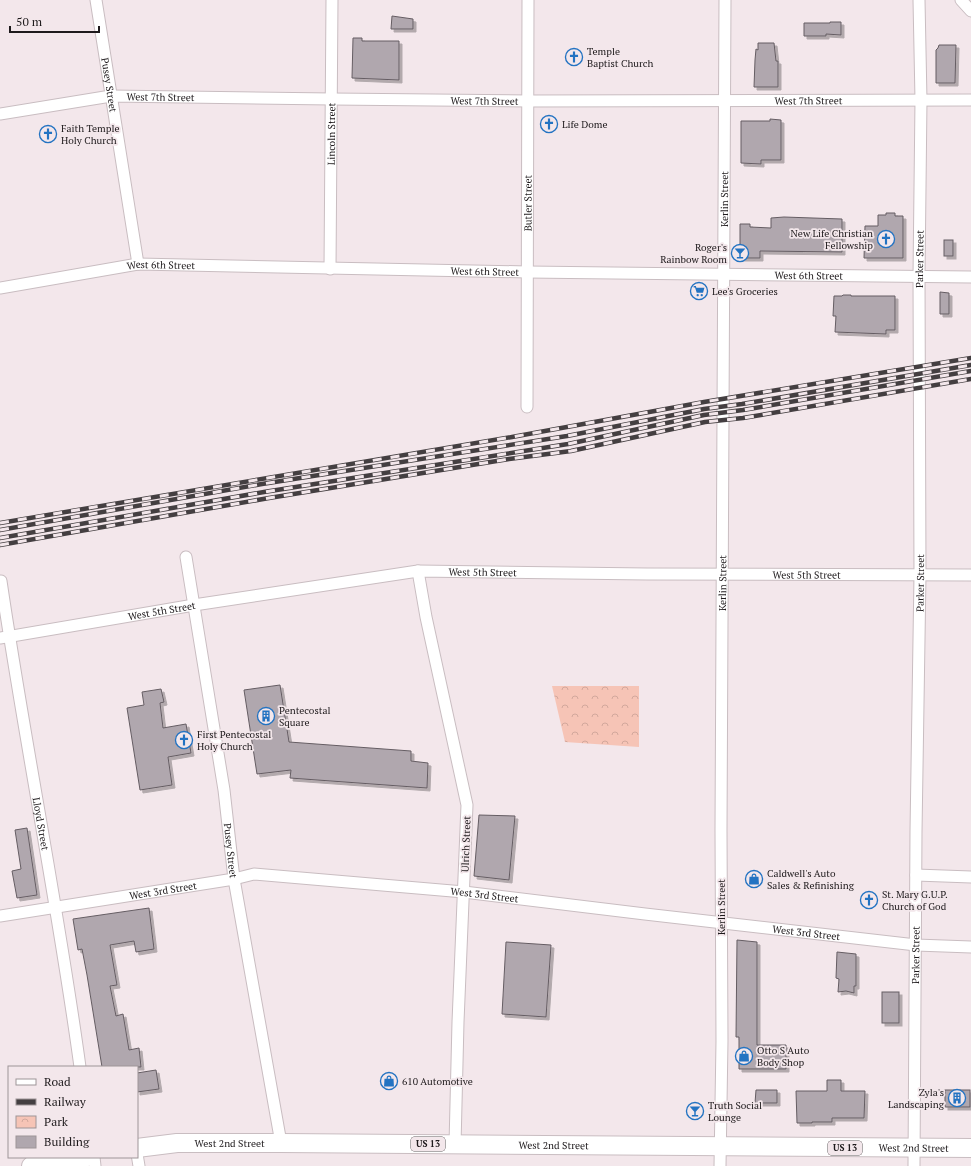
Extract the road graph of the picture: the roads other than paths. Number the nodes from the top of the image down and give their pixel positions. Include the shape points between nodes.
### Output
1 (96, 0) edge
2 (332, 0) edge
3 (528, 0) edge
4 (725, 0) edge
5 (919, 0) edge
6 (961, 0) edge
7 (971, 11) edge
8 (111, 96) junction
9 (332, 100) junction
10 (725, 100) junction
11 (921, 100) junction
12 (971, 100) edge
13 (528, 101) junction
14 (0, 114) edge
15 (138, 264) junction
16 (330, 268) junction
17 (527, 272) junction
18 (724, 274) junction
19 (918, 276) junction
20 (971, 277) edge
21 (0, 288) edge
22 (527, 407) dead end
23 (186, 557) dead end
24 (418, 571) junction
25 (722, 574) junction
26 (920, 574) junction
27 (971, 575) edge
28 (1, 581) dead end
29 (194, 605) junction
30 (5, 637) edge
31 (916, 874) junction
32 (971, 877) edge
33 (234, 879) junction
34 (464, 892) junction
35 (56, 907) junction
36 (0, 916) edge
37 (722, 922) junction
38 (916, 945) junction
39 (971, 947) edge
40 (80, 1066) edge
41 (281, 1143) junction
42 (455, 1145) junction
43 (720, 1147) junction
44 (138, 1148) edge
45 (914, 1148) junction
46 (971, 1148) edge
47 (81, 1158) edge
48 (31, 1166) edge
49 (720, 1166) edge
50 (914, 1166) edge

1 - 8 street, Pusey Street
2 - 9 street, Lincoln Street
3 - 13 street, Butler Street
4 - 10 street, Kerlin Street
5 - 11 street, Parker Street
6 - 7 street
8 - 9 street, West 7th Street
8 - 14 street, West 7th Street
8 - 15 street, Pusey Street
9 - 13 street, West 7th Street
9 - 16 street, Lincoln Street
10 - 11 street, West 7th Street
10 - 13 street, West 7th Street
10 - 18 street, Kerlin Street
11 - 12 street, West 7th Street
11 - 19 street, Parker Street
13 - 17 street, Butler Street
15 - 16 street, West 6th Street
15 - 21 street, West 6th Street
16 - 17 street, West 6th Street
17 - 18 street, West 6th Street
17 - 22 street, Butler Street
18 - 19 street, West 6th Street
18 - 25 street, Kerlin Street
19 - 20 street, West 6th Street
19 - 26 street, Parker Street
23 - 29 street, Pusey Street
24 - 25 street, West 5th Street
24 - 29 street, West 5th Street
24 - 34 street, Ulrich Street via 467,806
25 - 26 street, West 5th Street
25 - 37 street, Kerlin Street
26 - 27 street, West 5th Street
26 - 31 street, Parker Street
28 - 30 street, Lloyd Street
29 - 30 street, West 5th Street
29 - 33 street, Pusey Street via 224,790
30 - 35 street, Lloyd Street via 22,710
31 - 32 street
31 - 38 street, Parker Street
33 - 34 street, West 3rd Street via 254,874
33 - 35 street, West 3rd Street
33 - 41 street, Pusey Street
34 - 37 street, West 3rd Street
34 - 42 street, Ulrich Street
35 - 36 street, West 3rd Street
35 - 40 street, Lloyd Street
37 - 38 street, West 3rd Street
37 - 43 street, Kerlin Street
38 - 39 street, West 3rd Street
38 - 45 street, Parker Street
41 - 42 main road, West 2nd Street / US 13
41 - 44 main road, West 2nd Street / US 13 via 177,1144
42 - 43 main road, West 2nd Street / US 13
43 - 45 main road, West 2nd Street / US 13
43 - 49 street, Kerlin Street
45 - 46 main road, West 2nd Street / US 13
45 - 50 street, Parker Street
47 - 48 main road

